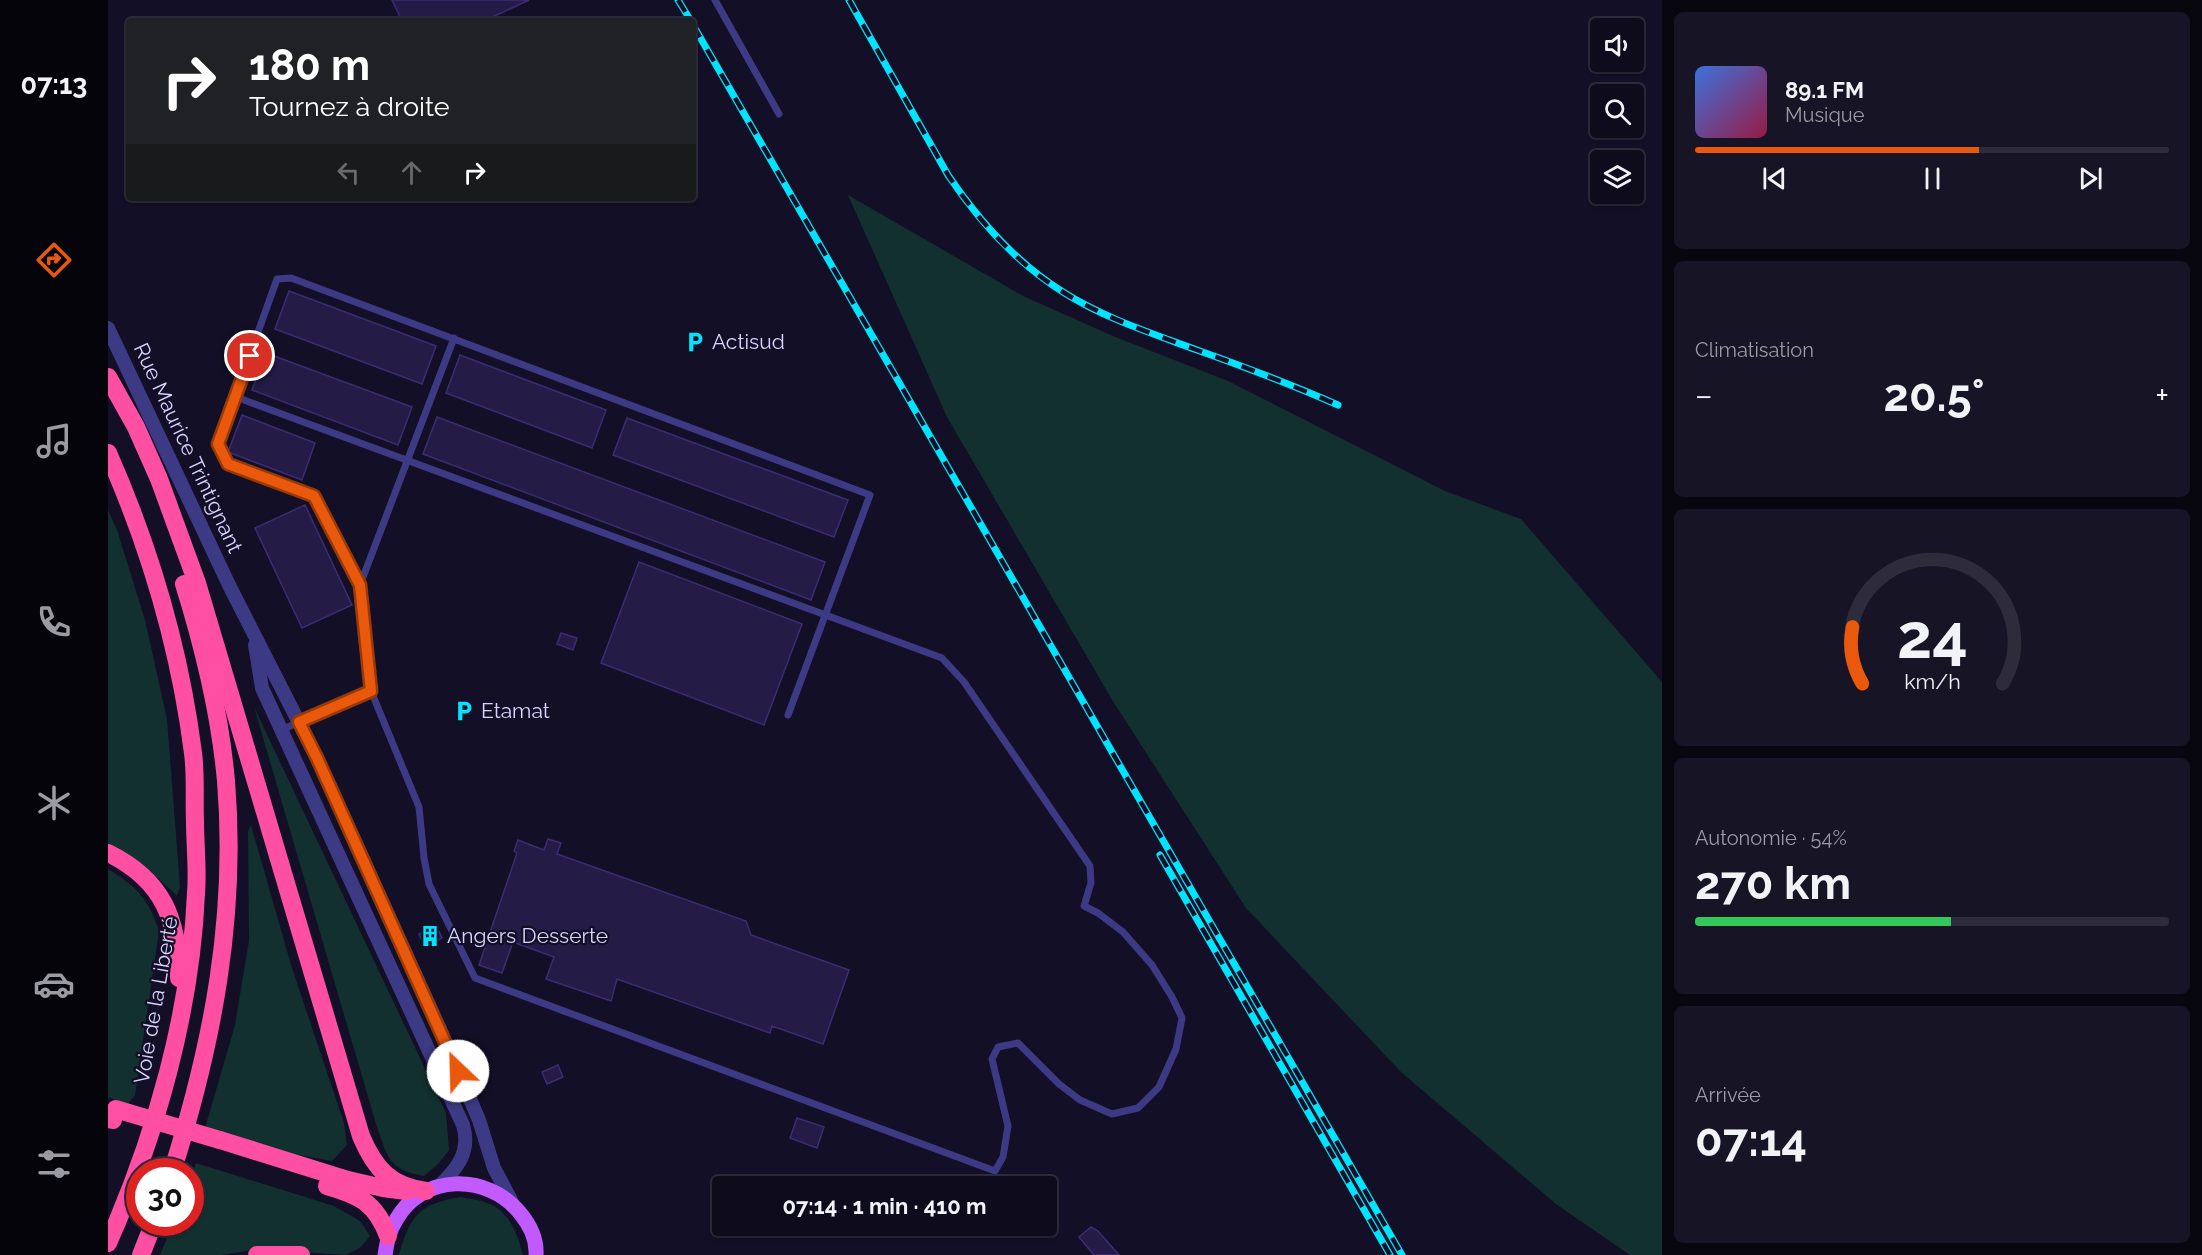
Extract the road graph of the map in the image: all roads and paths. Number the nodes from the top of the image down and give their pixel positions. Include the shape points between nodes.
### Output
1 (714, 0) edge
2 (779, 114) dead end
3 (108, 328) edge
4 (454, 338) junction
5 (108, 377) edge
6 (108, 384) edge
7 (236, 397) junction
8 (108, 453) edge
9 (407, 460) junction
10 (230, 585) junction
11 (360, 585) junction
12 (827, 615) junction
13 (371, 691) junction
14 (788, 715) dead end
15 (299, 722) junction
16 (282, 730) junction
17 (108, 853) edge
18 (179, 1020) junction
19 (111, 1113) edge
20 (218, 1146) junction
21 (176, 1158) edge
22 (432, 1189) junction
23 (512, 1202) junction
24 (148, 1236) edge
25 (388, 1236) junction
26 (108, 1243) edge
27 (537, 1252) edge
28 (141, 1255) edge
29 (257, 1255) edge
30 (301, 1255) edge
31 (385, 1255) edge

1 - 2 lane
3 - 10 street, Rue Maurice Trintignant
4 - 7 lane via 291,278 277,279
4 - 9 lane
4 - 12 lane via 870,495
5 - 22 highway via 159,480 197,583 362,1136 383,1173 405,1187
6 - 21 highway via 154,494 190,603 214,697 227,801 227,906 215,1004 204,1061
7 - 9 lane
7 - 11 lane via 218,444 228,464 314,496
8 - 18 highway, Voie de la Liberté via 126,493 157,586 182,685 193,755 197,892
9 - 11 lane
9 - 12 lane
10 - 15 street, Rue Maurice Trintignant
10 - 16 street, Rue Maurice Trintignant via 256,648 262,688
11 - 13 lane
12 - 13 lane via 942,658 964,682 1089,866 1091,883 1084,906 1123,932 1152,965 1182,1018 1176,1049 1159,1087 1138,1108 1112,1114 1080,1100 1017,1043 998,1047 992,1059 1008,1126 1003,1157 995,1171 475,978 429,884 419,807
12 - 14 lane
13 - 15 lane
15 - 16 lane
15 - 23 street, Rue Maurice Trintignant via 439,1027 479,1120 494,1167
16 - 22 street, Rue Maurice Trintignant via 463,1125 466,1137 462,1158 456,1169
17 - 18 highway via 144,875 175,928
18 - 26 highway, Voie de la Liberté via 148,1144
19 - 20 highway, bridge
20 - 22 highway via 400,1191
20 - 25 highway via 359,1197 378,1214
22 - 23 main road via 464,1183 490,1188
22 - 25 main road via 410,1203
23 - 27 main road via 528,1222
24 - 28 highway
25 - 31 main road
29 - 30 highway

